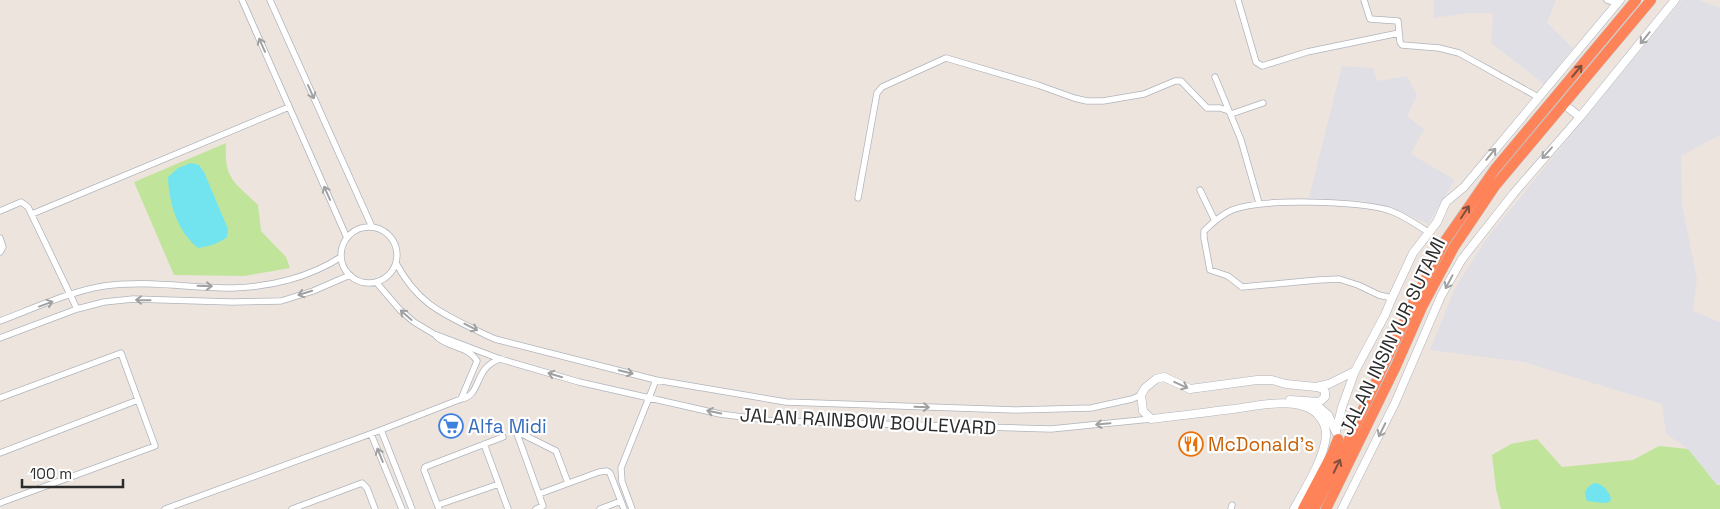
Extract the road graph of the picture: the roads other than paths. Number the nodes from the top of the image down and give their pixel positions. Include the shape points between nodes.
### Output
1 (242, 0) edge
2 (270, 0) edge
3 (1238, 0) edge
4 (1364, 0) edge
5 (1607, 0) edge
6 (1636, 0) edge
7 (1651, 0) edge
8 (1675, 0) edge
9 (1619, 1) edge
10 (1399, 33) junction
11 (1215, 77) dead end
12 (1538, 97) junction
13 (1263, 103) dead end
14 (289, 107) junction
15 (1570, 109) dead end
16 (1230, 113) junction
17 (1580, 117) junction
18 (1200, 190) dead end
19 (858, 198) dead end
20 (1259, 203) junction
21 (0, 211) edge
22 (32, 214) junction
23 (1215, 221) junction
24 (372, 227) junction
25 (1428, 232) junction
26 (0, 238) edge
27 (347, 238) junction
28 (1, 252) edge
29 (341, 256) junction
30 (396, 263) junction
31 (350, 275) junction
32 (376, 282) junction
33 (70, 296) junction
34 (1392, 298) junction
35 (77, 309) junction
36 (0, 321) edge
37 (434, 334) junction
38 (0, 338) edge
39 (500, 359) junction
40 (1355, 371) junction
41 (656, 380) junction
42 (1316, 387) junction
43 (1141, 395) junction
44 (0, 398) edge
45 (461, 398) junction
46 (650, 398) junction
47 (138, 400) junction
48 (1313, 402) junction
49 (1269, 404) junction
50 (1151, 419) junction
51 (381, 430) junction
52 (371, 434) junction
53 (1337, 435) junction
54 (503, 437) dead end
55 (484, 444) junction
56 (0, 453) edge
57 (395, 466) junction
58 (386, 470) junction
59 (568, 483) junction
60 (499, 484) junction
61 (405, 492) junction
62 (539, 494) junction
63 (396, 496) junction
64 (621, 501) junction
65 (0, 503) edge
66 (438, 507) edge
67 (374, 508) edge
68 (543, 508) edge
69 (165, 509) edge
70 (292, 509) edge
71 (367, 509) edge
72 (402, 509) edge
73 (412, 509) edge
74 (508, 509) edge
75 (536, 509) edge
76 (600, 509) edge
77 (624, 509) edge
78 (632, 509) edge
79 (1294, 509) edge
80 (1303, 509) edge
81 (1314, 509) edge
82 (1326, 509) edge
83 (1342, 509) edge

14 -> 1 street
2 -> 24 street
3 - 10 street via 1256,62 1262,66 1307,52
4 - 10 street via 1369,19 1397,21
5 - 9 street
81 -> 6 highway, JALAN INSINYUR SUTAMI via 1445,241 1495,169
7 - 82 highway, JALAN INSINYUR SUTAMI via 1496,186 1454,246
8 -> 17 street
9 - 12 street via 1549,91
10 - 12 street via 1402,45 1459,53
11 - 16 street
25 -> 12 street via 1437,222 1446,202 1464,187
13 - 16 street
14 - 22 street
27 -> 14 street
15 - 17 street
16 - 19 street via 1220,108 1207,108 1181,80 1144,94 1087,101 946,58 882,87 878,93
16 - 20 street
17 -> 83 street via 1462,259 1441,296 1395,403
18 - 23 street
20 - 23 street via 1232,210
20 - 25 street via 1374,207 1390,211
21 - 22 street via 23,203
22 - 33 street
23 - 34 street via 1204,231 1209,268 1228,276 1242,287 1339,279
24 - 27 street via 358,229
24 - 30 street via 385,232 394,242
25 - 34 street via 1413,253
26 - 28 street
27 - 29 street
29 - 31 street
33 -> 29 street via 102,287 133,284 234,288 278,283 330,264
30 - 32 street via 388,275
30 -> 41 street, JALAN RAINBOW BOULEVARD via 406,282 428,304 486,335
31 - 32 street via 362,282
31 -> 35 street via 281,300 133,299
37 -> 32 street, JALAN RAINBOW BOULEVARD via 400,310
33 - 35 street
36 -> 33 street
34 - 40 street
35 - 38 street
37 - 39 street, JALAN RAINBOW BOULEVARD
37 - 45 street via 443,342 470,353 477,361
39 - 45 street via 486,366 472,393
46 -> 39 street, JALAN RAINBOW BOULEVARD
40 - 42 street
40 - 53 street
41 -> 43 street, JALAN RAINBOW BOULEVARD via 786,402 1014,410 1091,408
41 - 46 street
43 -> 42 street via 1156,379 1164,378 1190,389 1257,380
42 - 48 street via 1325,392 1319,402
43 - 50 street via 1142,411
44 - 47 street via 121,353
45 - 51 street
50 -> 46 street, JALAN RAINBOW BOULEVARD via 1050,429 774,420 720,414
46 - 78 street via 621,468 622,482
47 - 56 street
47 - 65 street via 155,446
48 - 49 street via 1280,400
48 - 53 street via 1328,415
49 - 50 street
49 - 79 street via 1306,407 1325,425 1322,453
51 - 52 street
51 - 57 street
58 -> 52 street
52 - 69 street
53 - 80 highway via 1332,454
54 - 55 street
55 - 60 street
55 - 66 street via 425,467
57 - 58 street
57 - 61 street
58 - 63 street
59 - 62 street
59 - 62 street via 556,450 516,432
59 - 64 street via 607,470
60 - 66 street
60 - 74 street
61 - 63 street
61 - 73 street
62 - 68 street
63 - 72 street
64 - 76 street
64 - 77 street
67 - 70 street via 362,483
67 - 71 street
68 - 75 street

